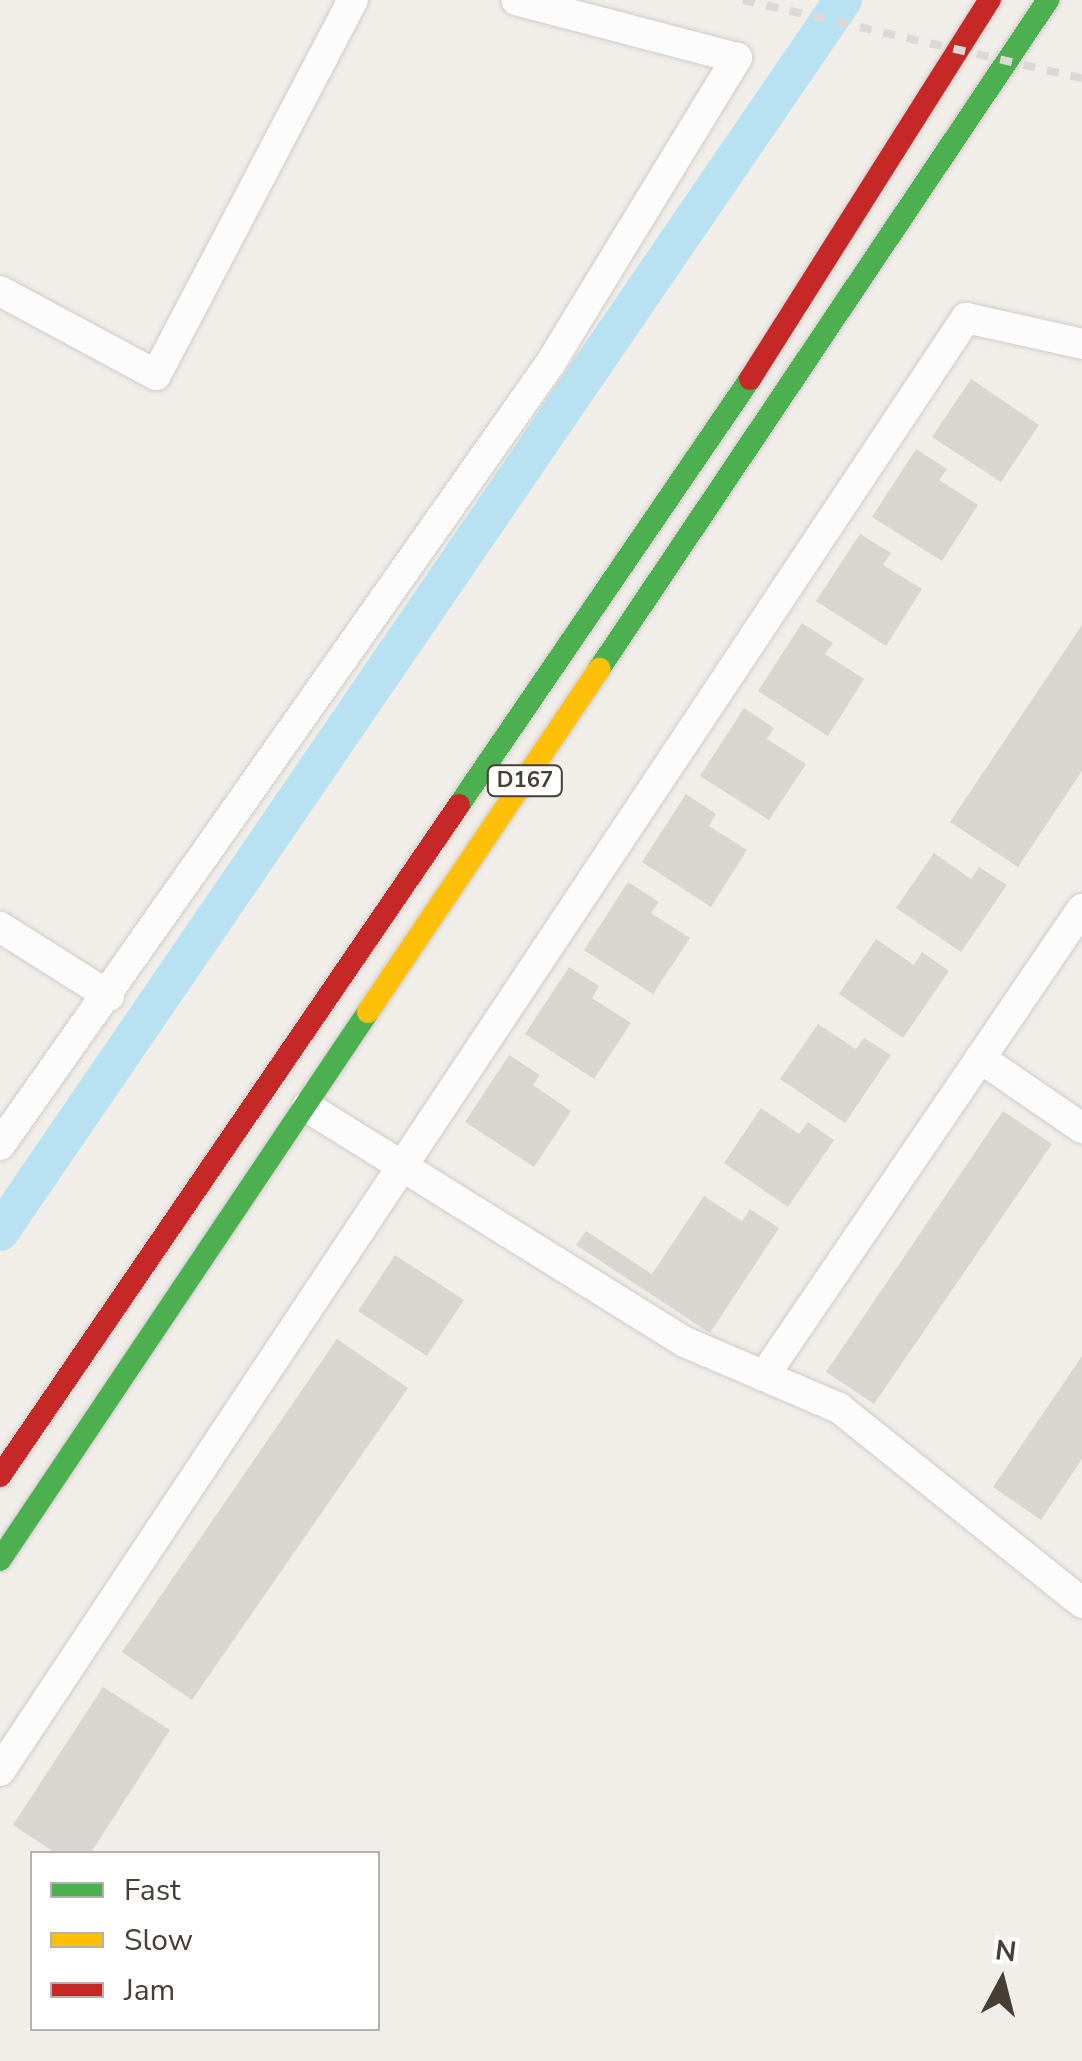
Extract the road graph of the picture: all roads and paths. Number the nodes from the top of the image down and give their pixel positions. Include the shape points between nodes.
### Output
1 (352, 0) edge
2 (516, 0) edge
3 (990, 0) edge
4 (1048, 0) edge
5 (0, 291) edge
6 (1082, 344) edge
7 (1082, 910) edge
8 (0, 927) edge
9 (110, 996) junction
10 (980, 1058) junction
11 (307, 1107) junction
12 (1082, 1128) edge
13 (0, 1145) edge
14 (405, 1170) junction
15 (764, 1376) junction
16 (0, 1476) edge
17 (0, 1560) edge
18 (1082, 1603) edge
19 (0, 1771) edge

1 - 5 street via 156,375
2 - 9 street via 737,58 550,364
3 - 16 main road, D167 via 734,404
4 - 11 main road, D167
6 - 14 street via 966,318
7 - 10 street
8 - 9 street
9 - 13 street
10 - 12 street
10 - 15 street
11 - 14 street
11 - 17 main road, D167
14 - 15 street via 684,1342
14 - 19 street
15 - 18 street via 839,1408

